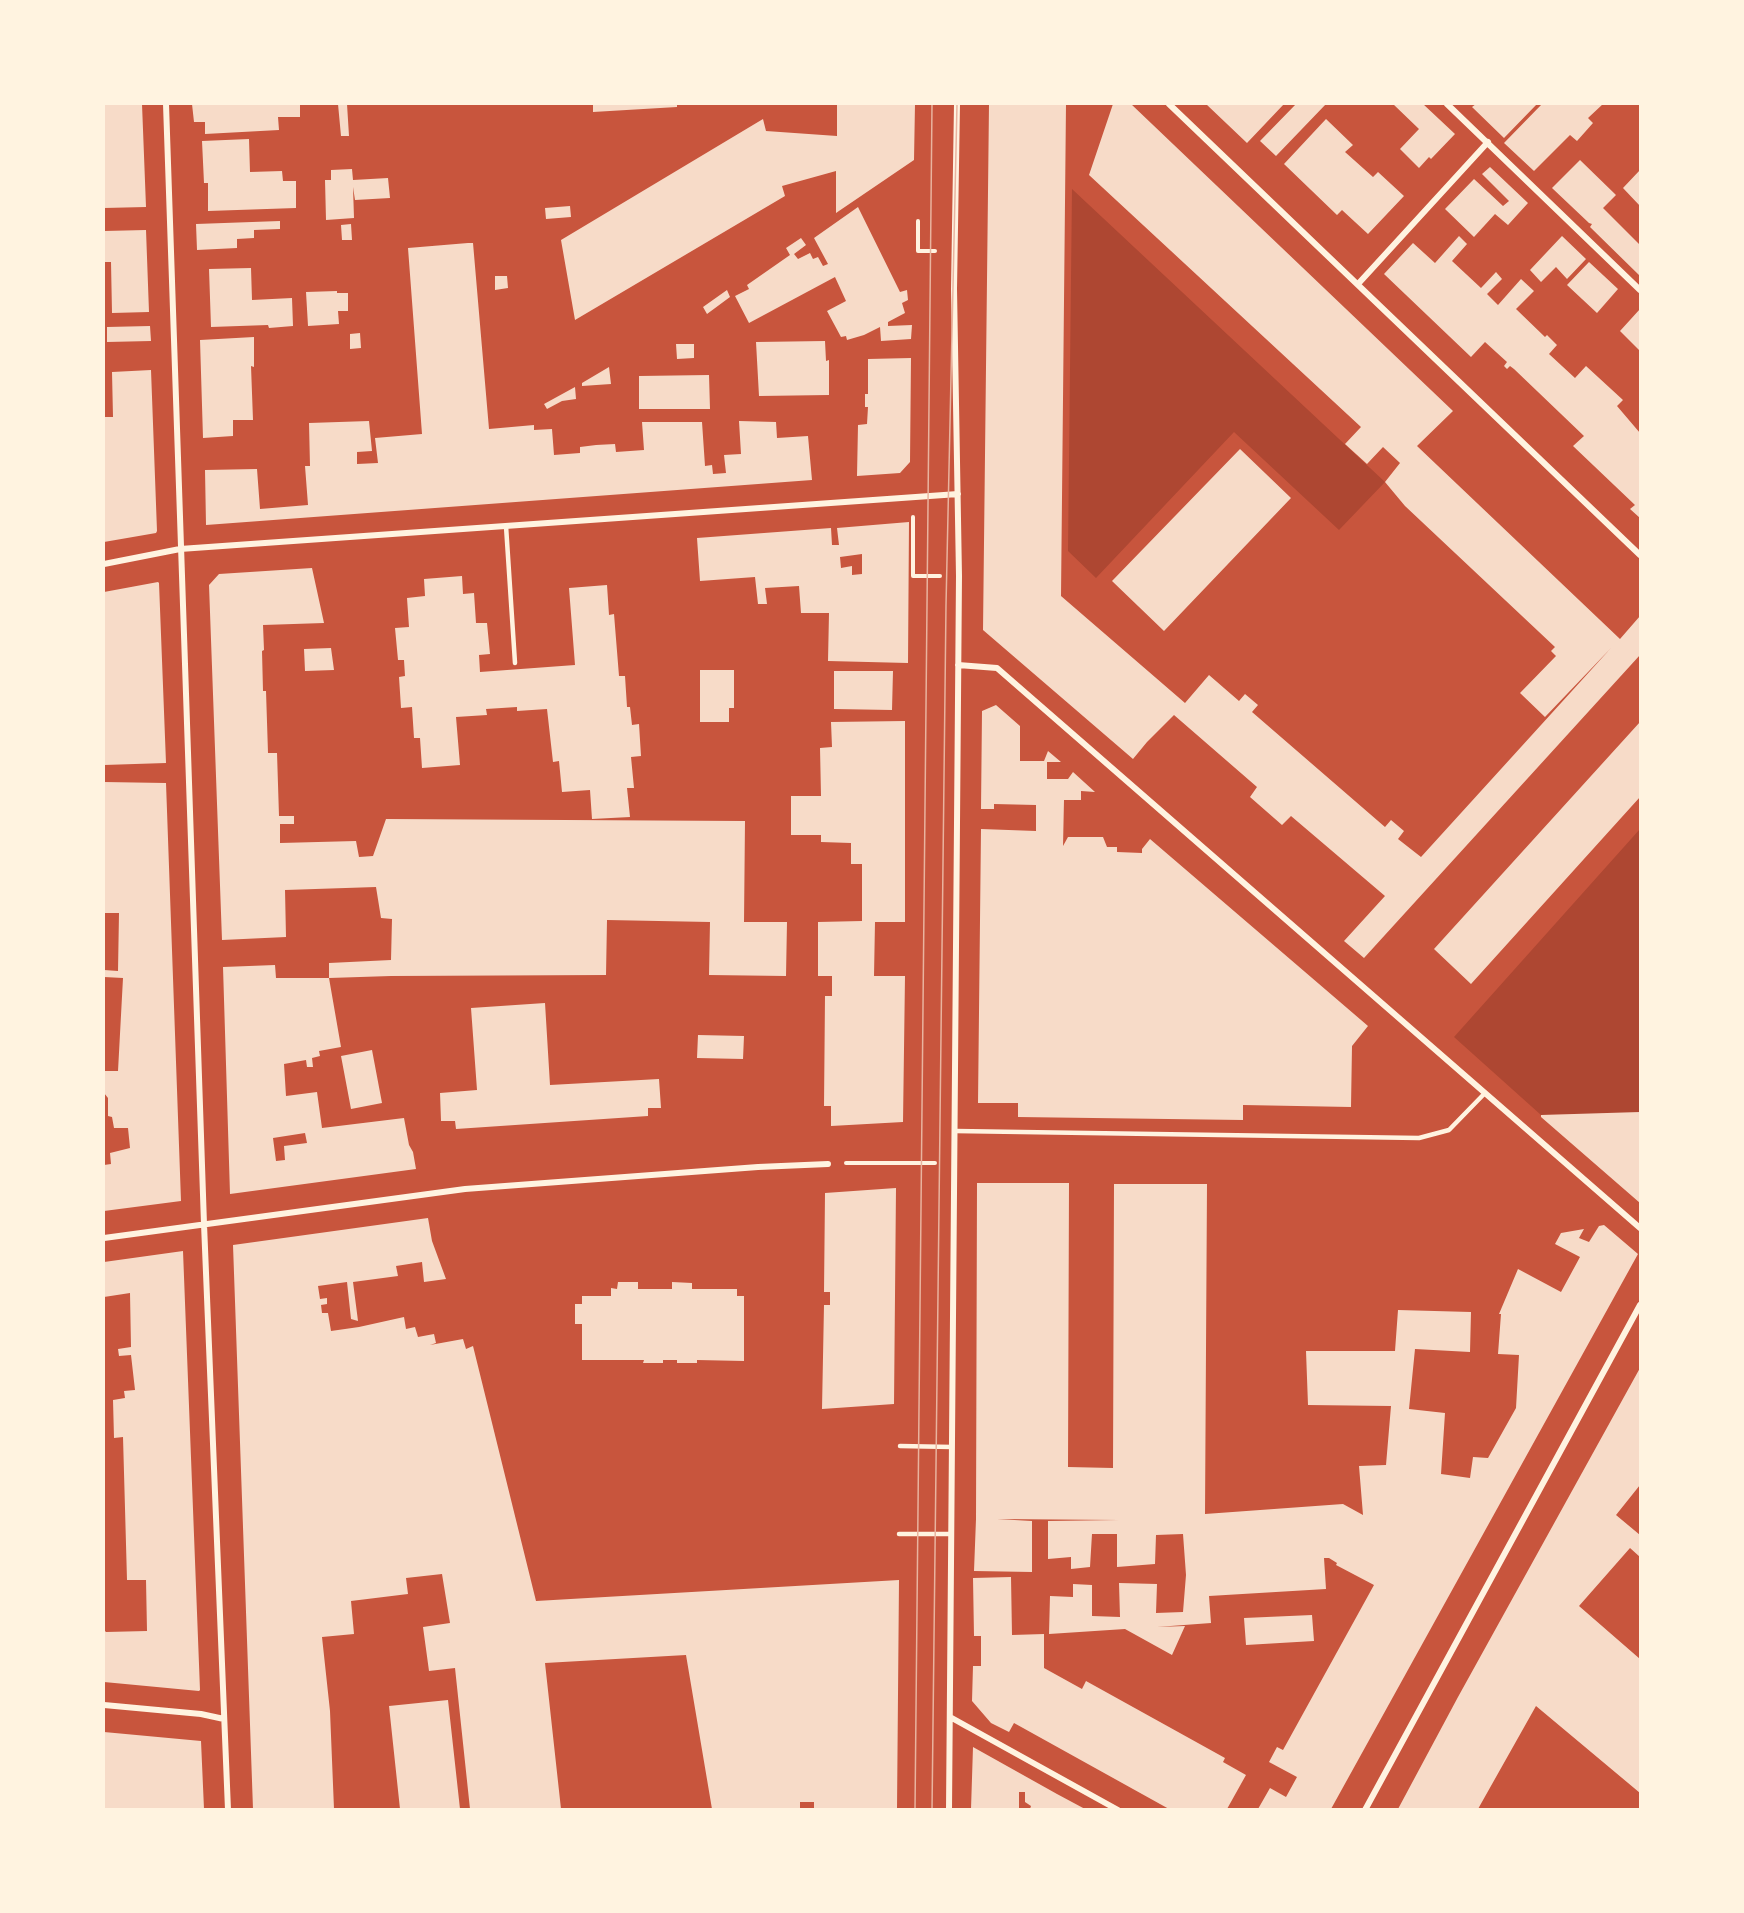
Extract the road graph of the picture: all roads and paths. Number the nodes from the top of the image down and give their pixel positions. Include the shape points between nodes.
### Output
1 (166, 104) edge
2 (957, 104) edge
3 (1169, 104) edge
4 (1447, 104) edge
5 (1488, 142) junction
6 (1358, 284) junction
7 (1641, 290) edge
8 (958, 494) junction
9 (908, 497) junction
10 (506, 526) junction
11 (180, 549) junction
12 (1641, 555) edge
13 (104, 564) edge
14 (959, 576) junction
15 (515, 663) dead end
16 (958, 665) junction
17 (1485, 1093) junction
18 (955, 1131) junction
19 (955, 1162) junction
20 (828, 1164) joint
21 (204, 1224) junction
22 (1641, 1228) edge
23 (104, 1238) edge
24 (1641, 1305) edge
25 (900, 1446) dead end
26 (952, 1447) junction
27 (900, 1534) dead end
28 (951, 1534) junction
29 (104, 1705) edge
30 (950, 1717) junction
31 (224, 1719) junction
32 (228, 1809) edge
33 (948, 1809) edge
34 (1118, 1809) edge
35 (1365, 1809) edge

1 - 11 street
2 - 8 street via 954,289
3 - 6 street
4 - 5 street
5 - 6 street
5 - 7 street
6 - 12 street
8 - 9 street
8 - 14 street
9 - 10 street
9 - 14 path via 914,518 913,576
10 - 11 street
10 - 15 lane
11 - 13 street
11 - 21 street
14 - 16 street
16 - 17 street via 997,668
16 - 18 street
17 - 18 lane via 1449,1130 1419,1138
17 - 22 street
18 - 19 street
19 - 20 path
19 - 26 street
20 - 21 street via 465,1189
21 - 23 street
21 - 31 street
24 - 35 street
25 - 26 lane
26 - 28 street
27 - 28 lane
28 - 30 street
29 - 31 street
30 - 33 street
30 - 34 street
31 - 32 street

